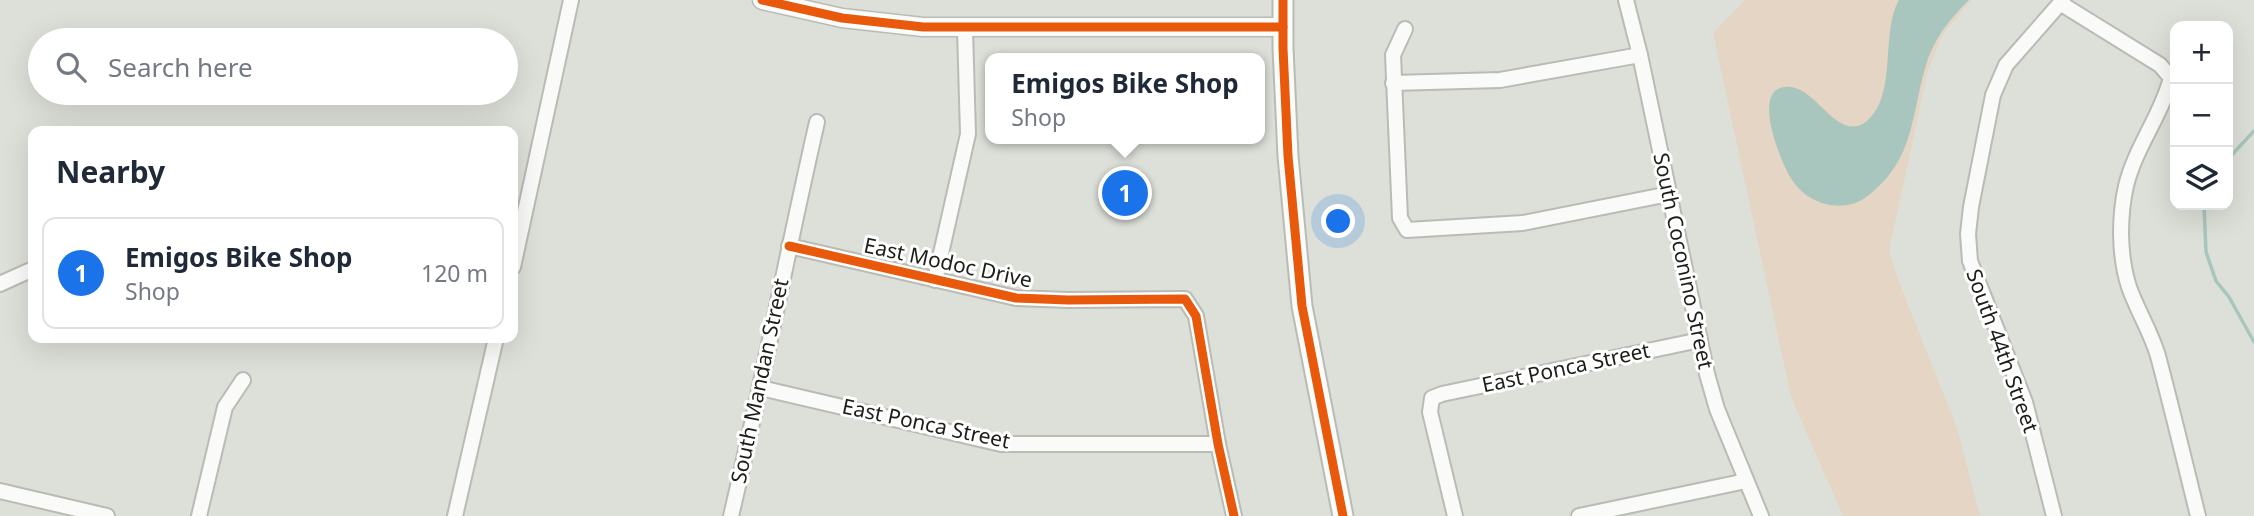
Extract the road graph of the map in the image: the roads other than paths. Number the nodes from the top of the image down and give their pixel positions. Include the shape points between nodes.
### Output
1 (572, 0) edge
2 (762, 0) edge
3 (1283, 0) edge
4 (1626, 0) edge
5 (2062, 2) edge
6 (1283, 27) junction
7 (965, 29) junction
8 (1405, 29) dead end
9 (1640, 55) junction
10 (1393, 83) junction
11 (817, 122) dead end
12 (1669, 194) junction
13 (519, 209) edge
14 (789, 246) junction
15 (28, 271) edge
16 (935, 280) junction
17 (0, 284) edge
18 (1700, 340) junction
19 (495, 343) edge
20 (243, 380) dead end
21 (761, 388) junction
22 (1218, 444) junction
23 (1746, 481) junction
24 (0, 491) edge
25 (107, 516) edge
26 (199, 516) edge
27 (455, 516) edge
28 (731, 516) edge
29 (1234, 516) edge
30 (1343, 516) edge
31 (1455, 516) edge
32 (1579, 516) edge
33 (1761, 516) edge
34 (2054, 516) edge
35 (2199, 516) edge

1 - 13 street
2 - 7 street via 878,23
3 - 6 main road
4 - 9 street, South Coconino Street
5 - 34 street, South 44th Street via 2006,65 1993,95 1968,234 1970,261 2025,402
5 - 35 street via 2160,65 2171,78 2126,186 2123,255 2129,285 2157,352
6 - 7 street
6 - 30 main road via 1288,156 1302,306
7 - 16 street via 968,134
8 - 10 street via 1393,55
9 - 10 street via 1500,80
9 - 12 street, South Coconino Street
10 - 12 street via 1400,218 1407,230 1523,223
11 - 14 street, South Mandan Street
12 - 18 street, South Coconino Street
14 - 16 street, East Modoc Drive
14 - 21 street, South Mandan Street
15 - 17 street
16 - 22 street, East Modoc Drive via 1041,300 1185,299 1196,316
18 - 23 street, South Coconino Street via 1717,409
18 - 31 street, East Ponca Street via 1432,398 1430,412
19 - 27 street
20 - 26 street via 225,407
21 - 22 street, East Ponca Street via 1000,444
21 - 28 street, South Mandan Street
22 - 29 street
23 - 32 street
23 - 33 street, South Coconino Street
24 - 25 street

